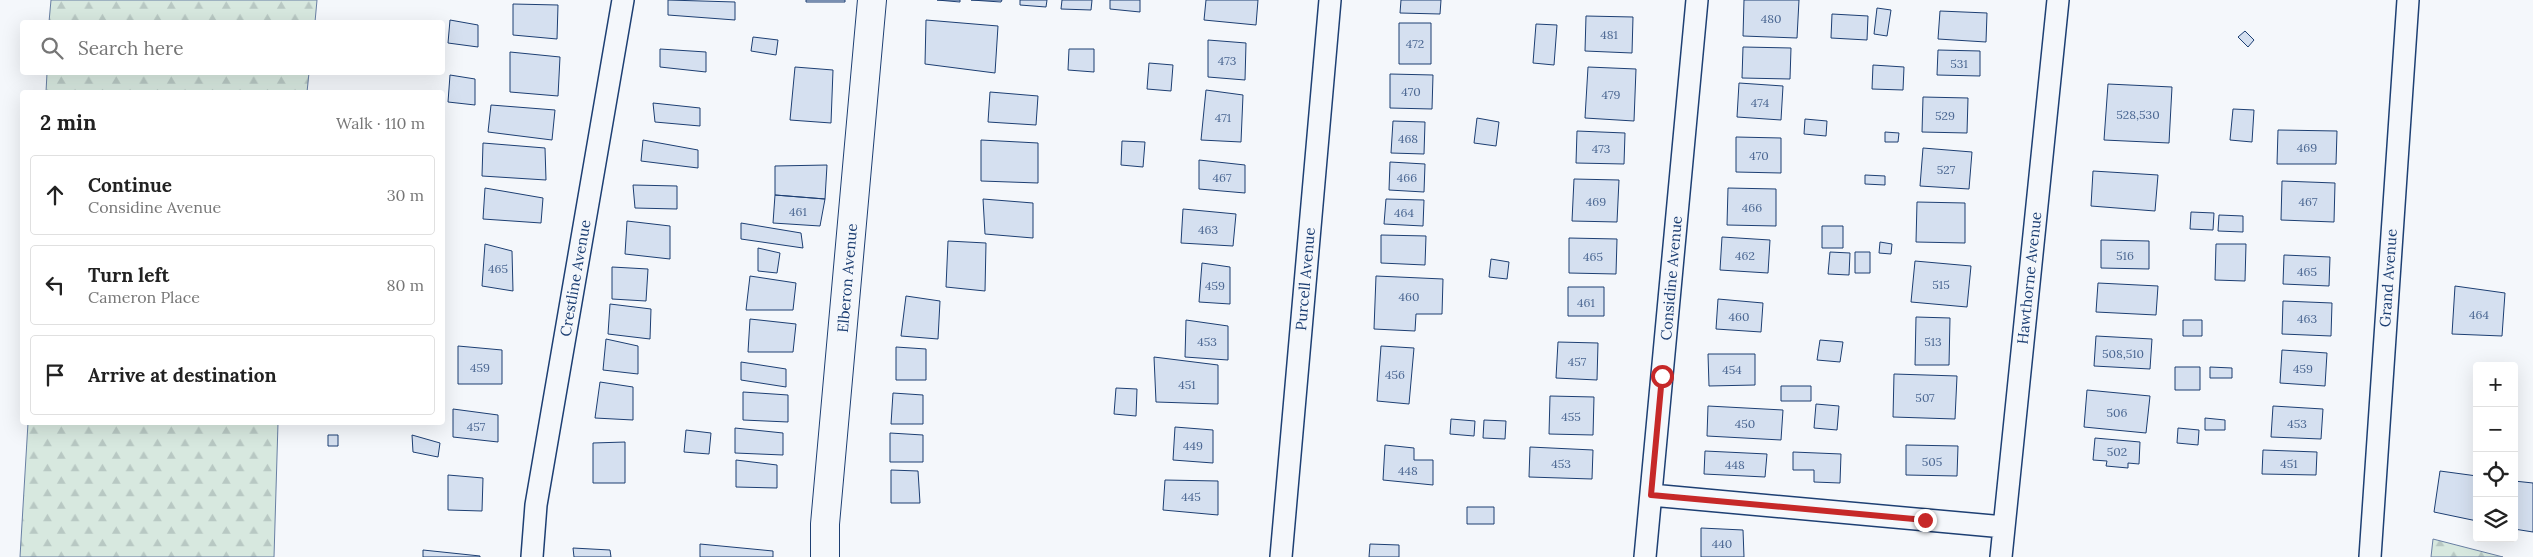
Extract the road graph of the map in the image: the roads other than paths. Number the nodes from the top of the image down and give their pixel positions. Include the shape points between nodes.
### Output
1 (623, 0) edge
2 (872, 0) edge
3 (1330, 0) edge
4 (1698, 0) edge
5 (2058, 0) edge
6 (2408, 0) edge
7 (1651, 495) junction
8 (2004, 527) junction
9 (532, 557) edge
10 (825, 557) edge
11 (1281, 557) edge
12 (1645, 557) edge
13 (2001, 557) edge
14 (2370, 557) edge

1 - 9 street, Crestline Avenue via 536,505
2 - 10 street, Elberon Avenue via 825,524
3 - 11 street, Purcell Avenue
4 - 7 street, Considine Avenue
5 - 8 street, Hawthorne Avenue
6 - 14 street, Grand Avenue
7 - 8 street
7 - 12 street, Considine Avenue
8 - 13 street, Hawthorne Avenue

